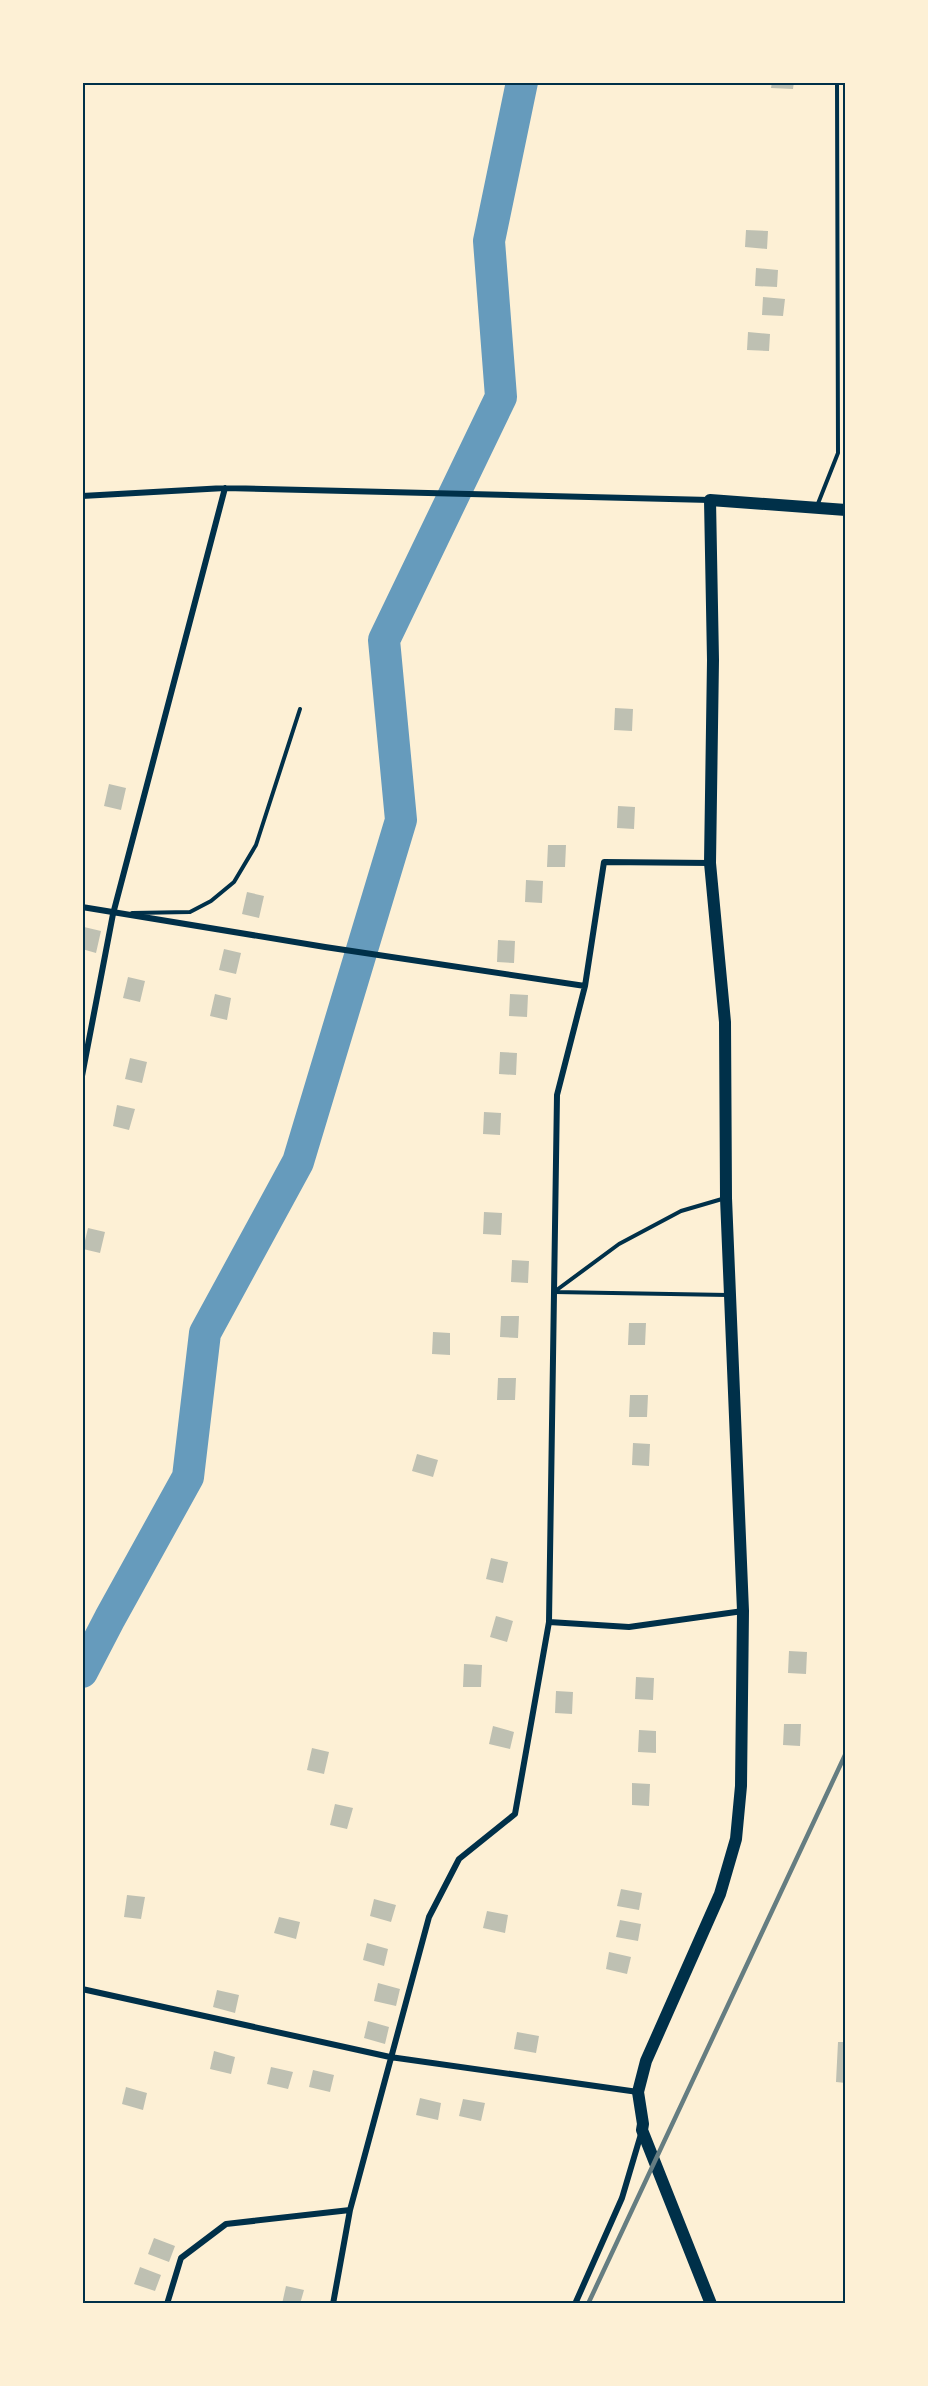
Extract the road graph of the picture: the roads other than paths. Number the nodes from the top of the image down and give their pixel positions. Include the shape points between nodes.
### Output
1 (837, 82) edge
2 (225, 488) junction
3 (82, 496) edge
4 (710, 500) junction
5 (816, 509) junction
6 (846, 510) edge
7 (300, 709) dead end
8 (710, 862) junction
9 (82, 908) edge
10 (113, 914) junction
11 (585, 986) junction
12 (82, 1076) edge
13 (726, 1198) junction
14 (554, 1292) junction
15 (731, 1295) junction
16 (743, 1611) junction
17 (549, 1622) junction
18 (82, 1989) edge
19 (390, 2057) junction
20 (638, 2092) junction
21 (642, 2130) junction
22 (350, 2210) junction
23 (167, 2304) edge
24 (333, 2304) edge
25 (575, 2304) edge
26 (711, 2304) edge

1 - 5 lane via 838,453
2 - 3 street
2 - 4 street
2 - 10 street
4 - 5 main road
4 - 8 main road
5 - 6 main road
7 - 10 lane via 256,845 234,882 190,912
8 - 11 street via 604,862
8 - 13 main road via 725,1022
9 - 10 street
10 - 11 street
10 - 12 street
11 - 14 street via 557,1095
13 - 14 lane via 681,1211 629,1239
13 - 15 main road
14 - 15 lane
14 - 17 street
15 - 16 main road
16 - 17 street via 629,1627
16 - 20 main road via 741,1786 736,1839 720,1894 646,2061
17 - 19 street via 515,1814 459,1858 429,1917
18 - 19 street
19 - 20 street
19 - 22 street
20 - 21 main road
21 - 25 street via 622,2198
21 - 26 main road
22 - 23 street via 226,2224 181,2258
22 - 24 street

